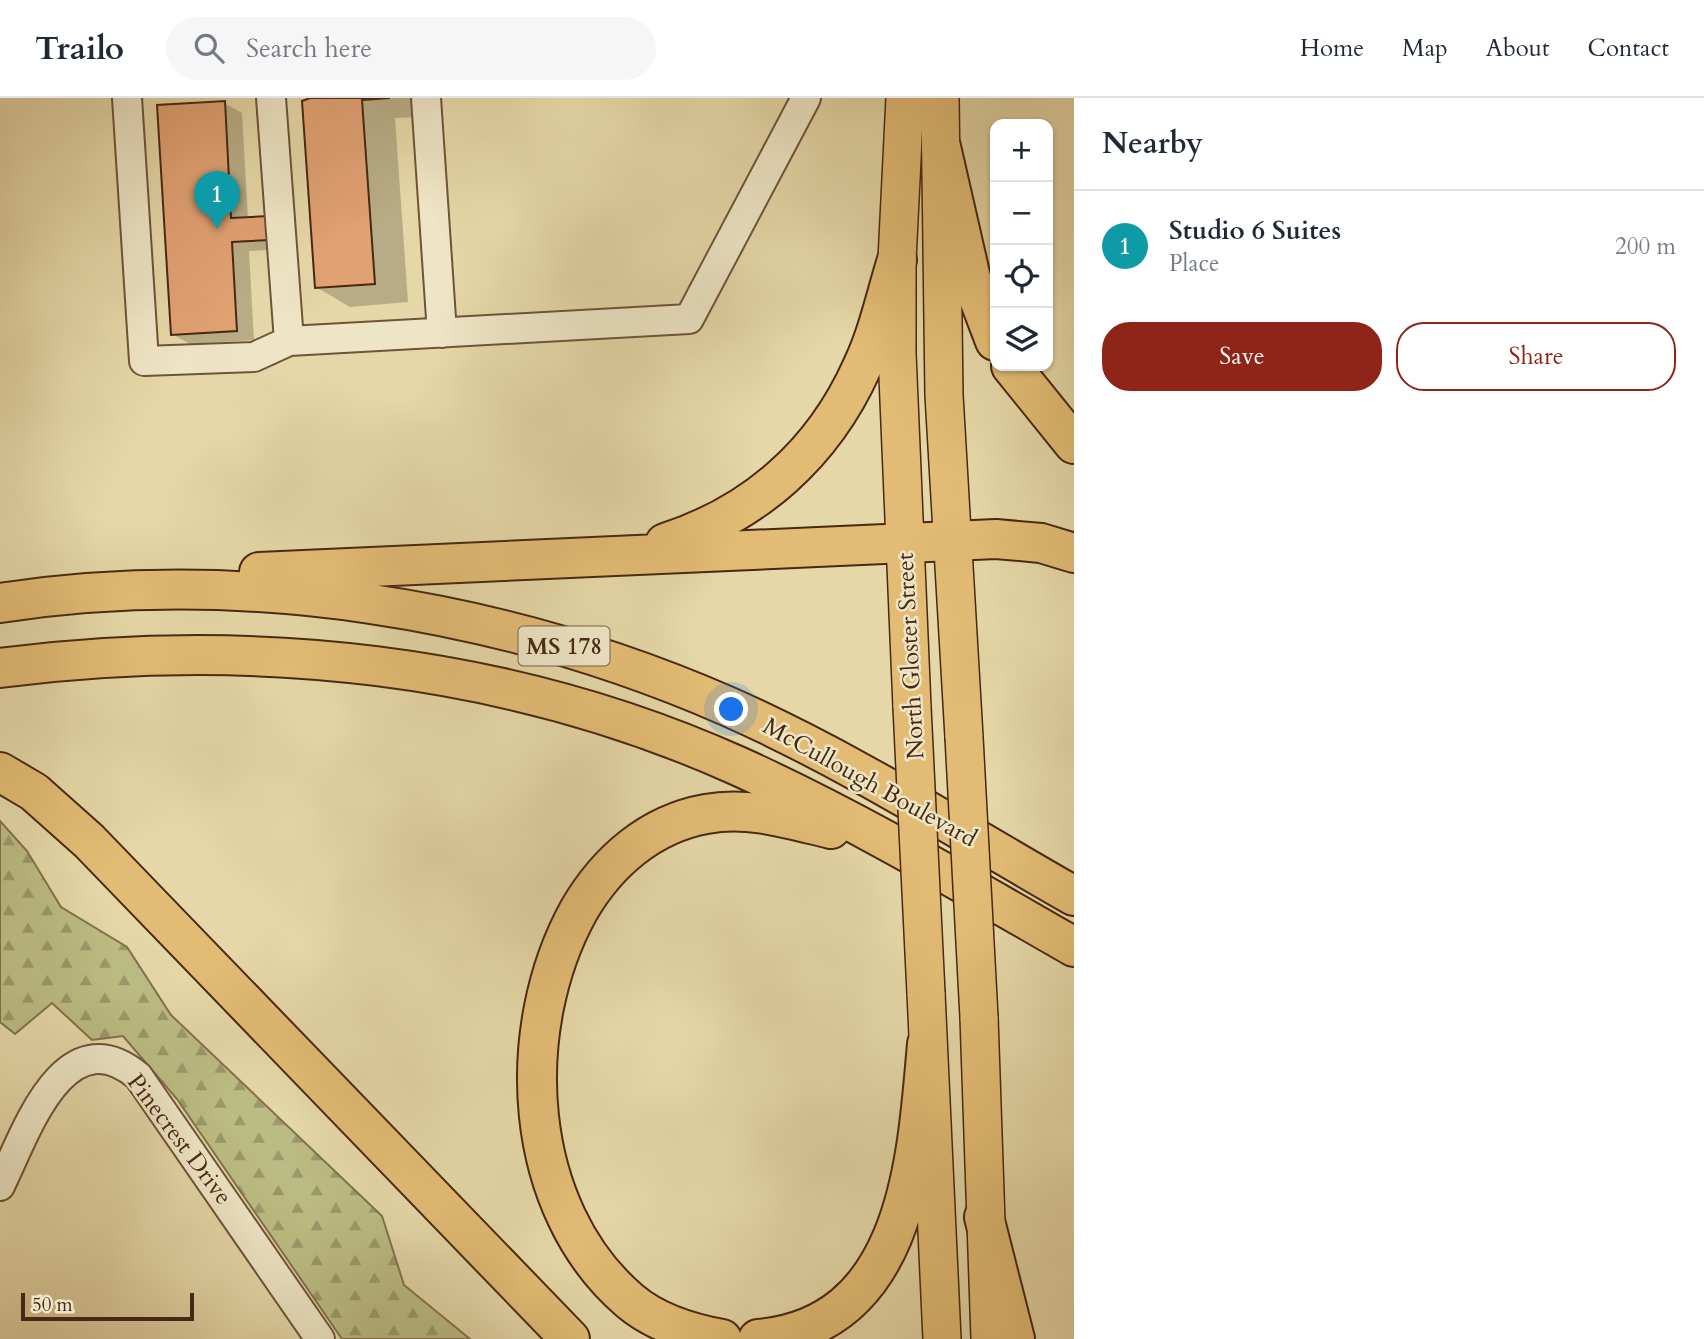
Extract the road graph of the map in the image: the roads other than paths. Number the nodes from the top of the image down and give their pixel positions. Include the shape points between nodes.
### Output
1 (127, 98) edge
2 (271, 98) edge
3 (426, 98) edge
4 (806, 98) edge
5 (905, 98) edge
6 (940, 98) edge
7 (941, 147) junction
8 (897, 260) junction
9 (990, 328) edge
10 (442, 333) junction
11 (289, 341) junction
12 (1015, 371) edge
13 (1074, 444) edge
14 (954, 541) junction
15 (904, 543) junction
16 (1074, 552) edge
17 (620, 556) junction
18 (16, 601) edge
19 (0, 668) edge
20 (0, 772) edge
21 (886, 842) junction
22 (1074, 896) edge
23 (1074, 947) edge
24 (928, 1044) junction
25 (6, 1158) edge
26 (0, 1186) edge
27 (984, 1217) junction
28 (320, 1339) edge
29 (570, 1339) edge
30 (722, 1339) edge
31 (758, 1339) edge
32 (942, 1339) edge
33 (990, 1339) edge
34 (1015, 1339) edge

1 - 11 street via 144,361 254,357
2 - 11 street
3 - 10 street
4 - 10 street via 689,319
5 - 8 main road, North Gloster Street
6 - 7 main road, North Gloster Street
7 - 9 highway via 971,278
7 - 14 main road, North Gloster Street via 942,326
8 - 15 main road, North Gloster Street
8 - 17 highway via 863,366 830,426 805,456 758,498 717,524
10 - 11 street
12 - 13 highway
14 - 15 highway
14 - 16 highway via 1017,540
14 - 27 main road, North Gloster Street, bridge via 979,1017
15 - 17 highway
15 - 24 main road, North Gloster Street, bridge
17 - 18 highway via 126,579
18 - 22 highway, McCullough Boulevard / MS 178 via 158,591 307,597 438,616 561,646 673,683 777,730
19 - 21 highway, McCullough Boulevard / MS 178 via 147,654 231,654 319,659 441,676 565,705 686,745 768,780
20 - 29 highway via 34,792 89,841
21 - 23 highway, McCullough Boulevard / MS 178
21 - 30 highway via 756,812 730,811 682,820 659,829 618,859 586,899 557,957 537,1040 536,1093 544,1144 562,1201 591,1255 632,1302 676,1327
24 - 31 highway via 914,1174 889,1247 865,1283 831,1313 790,1332
24 - 32 main road, North Gloster Street
25 - 26 street, Pinecrest Drive
25 - 28 street, Pinecrest Drive via 42,1098 66,1071 104,1061 128,1068 239,1217
27 - 33 main road, North Gloster Street
27 - 34 highway

